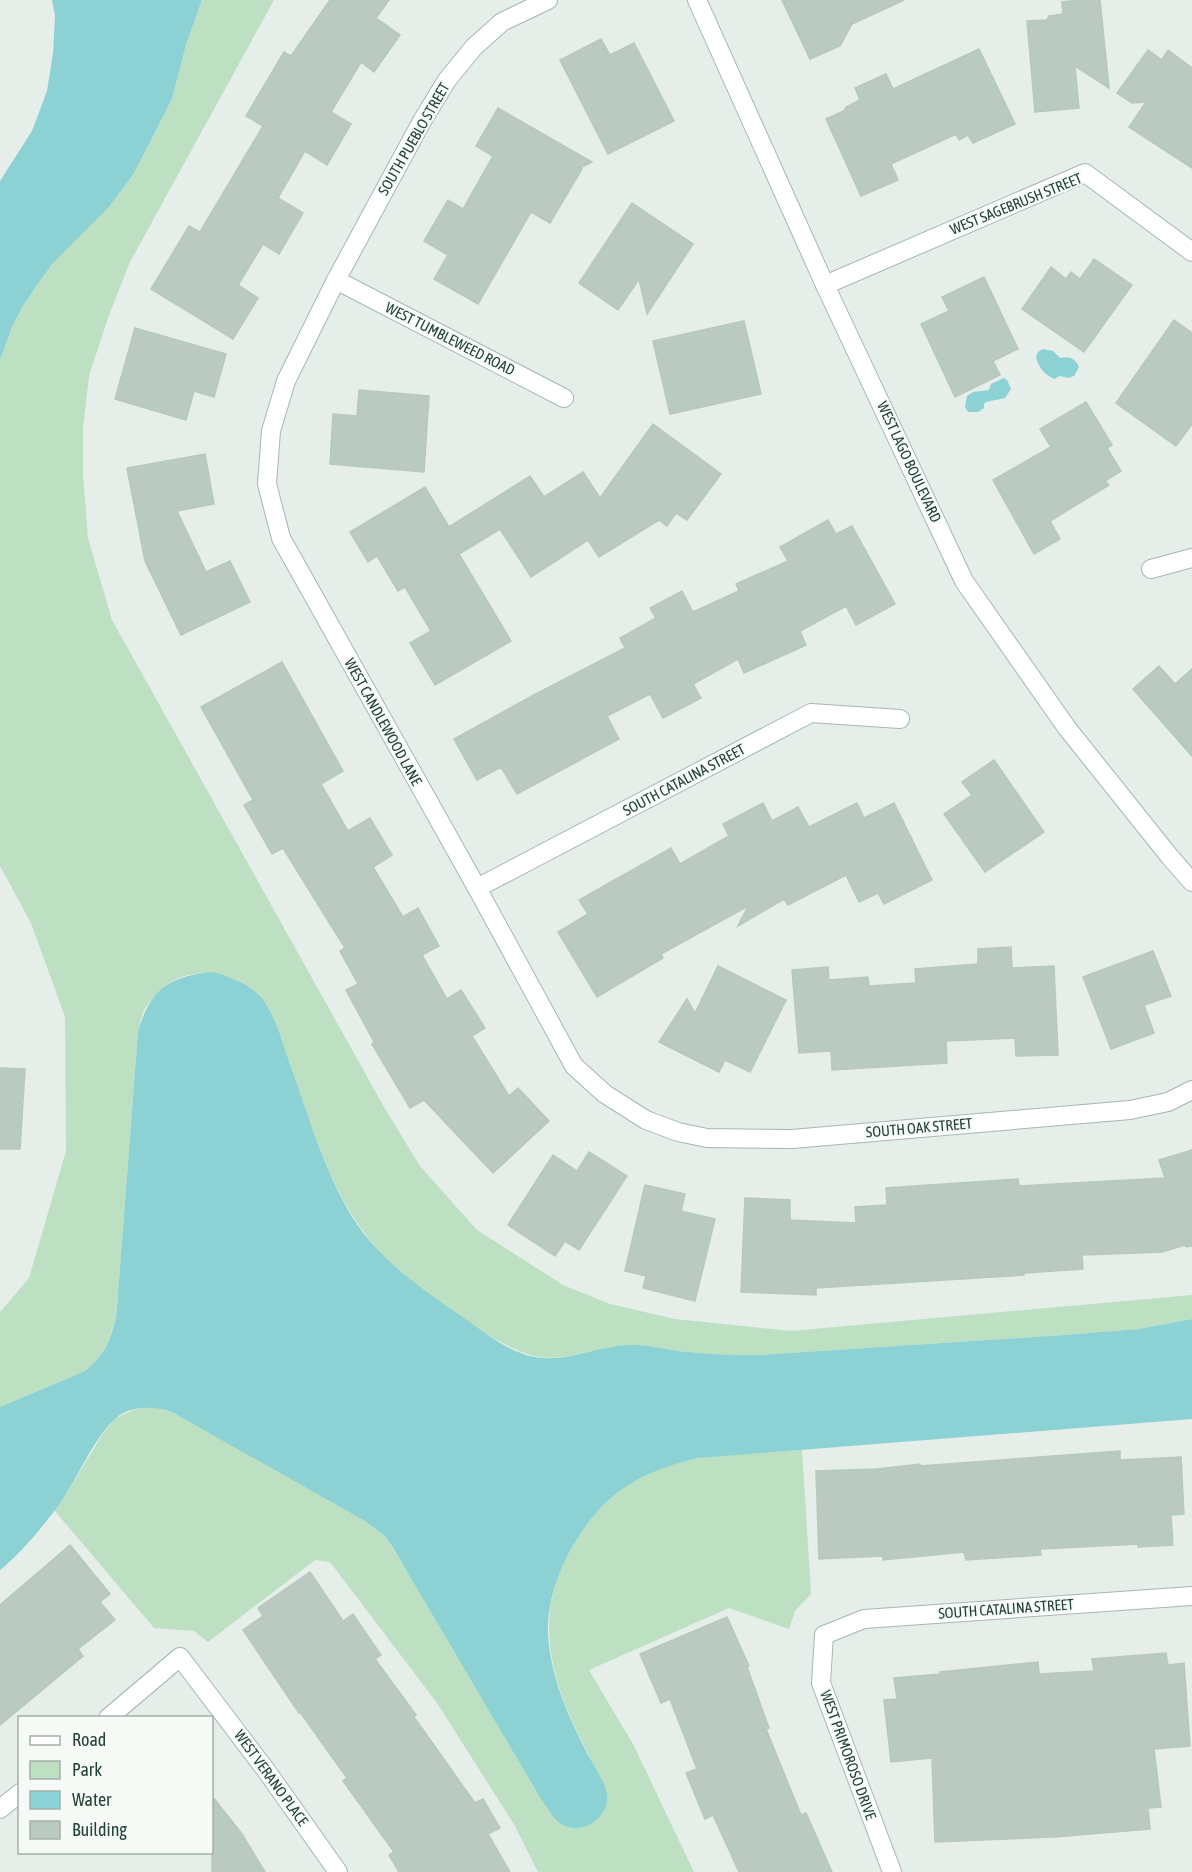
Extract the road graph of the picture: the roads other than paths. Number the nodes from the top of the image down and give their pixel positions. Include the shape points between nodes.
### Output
1 (548, 0) edge
2 (697, 0) edge
3 (1192, 252) edge
4 (336, 280) junction
5 (825, 285) junction
6 (564, 398) dead end
7 (1192, 558) edge
8 (1151, 569) dead end
9 (900, 719) dead end
10 (1192, 882) edge
11 (477, 888) junction
12 (1192, 1090) edge
13 (646, 1120) joint
14 (1192, 1596) edge
15 (824, 1635) joint
16 (110, 1716) edge
17 (18, 1795) edge
18 (0, 1809) edge
19 (338, 1872) edge
20 (892, 1872) edge

1 - 4 street, SOUTH PUEBLO STREET via 502,22 474,47 447,81
2 - 5 street, WEST LAGO BOULEVARD
3 - 5 street, WEST SAGEBRUSH STREET via 1085,172
4 - 6 street, WEST TUMBLEWEED ROAD
4 - 11 street, WEST CANDLEWOOD LANE via 286,381 271,431 267,484 281,538
5 - 10 street, WEST LAGO BOULEVARD via 964,581 1066,728
7 - 8 street
9 - 11 street, SOUTH CATALINA STREET via 811,712
11 - 13 street, WEST CANDLEWOOD LANE via 574,1066 605,1094
12 - 13 street, SOUTH OAK STREET via 1168,1102 1130,1110 792,1139 707,1138
14 - 15 street, SOUTH CATALINA STREET via 864,1619
15 - 20 street, WEST PRIMOROSO DRIVE via 821,1683
16 - 19 street, WEST VERANO PLACE via 180,1657
17 - 18 street

